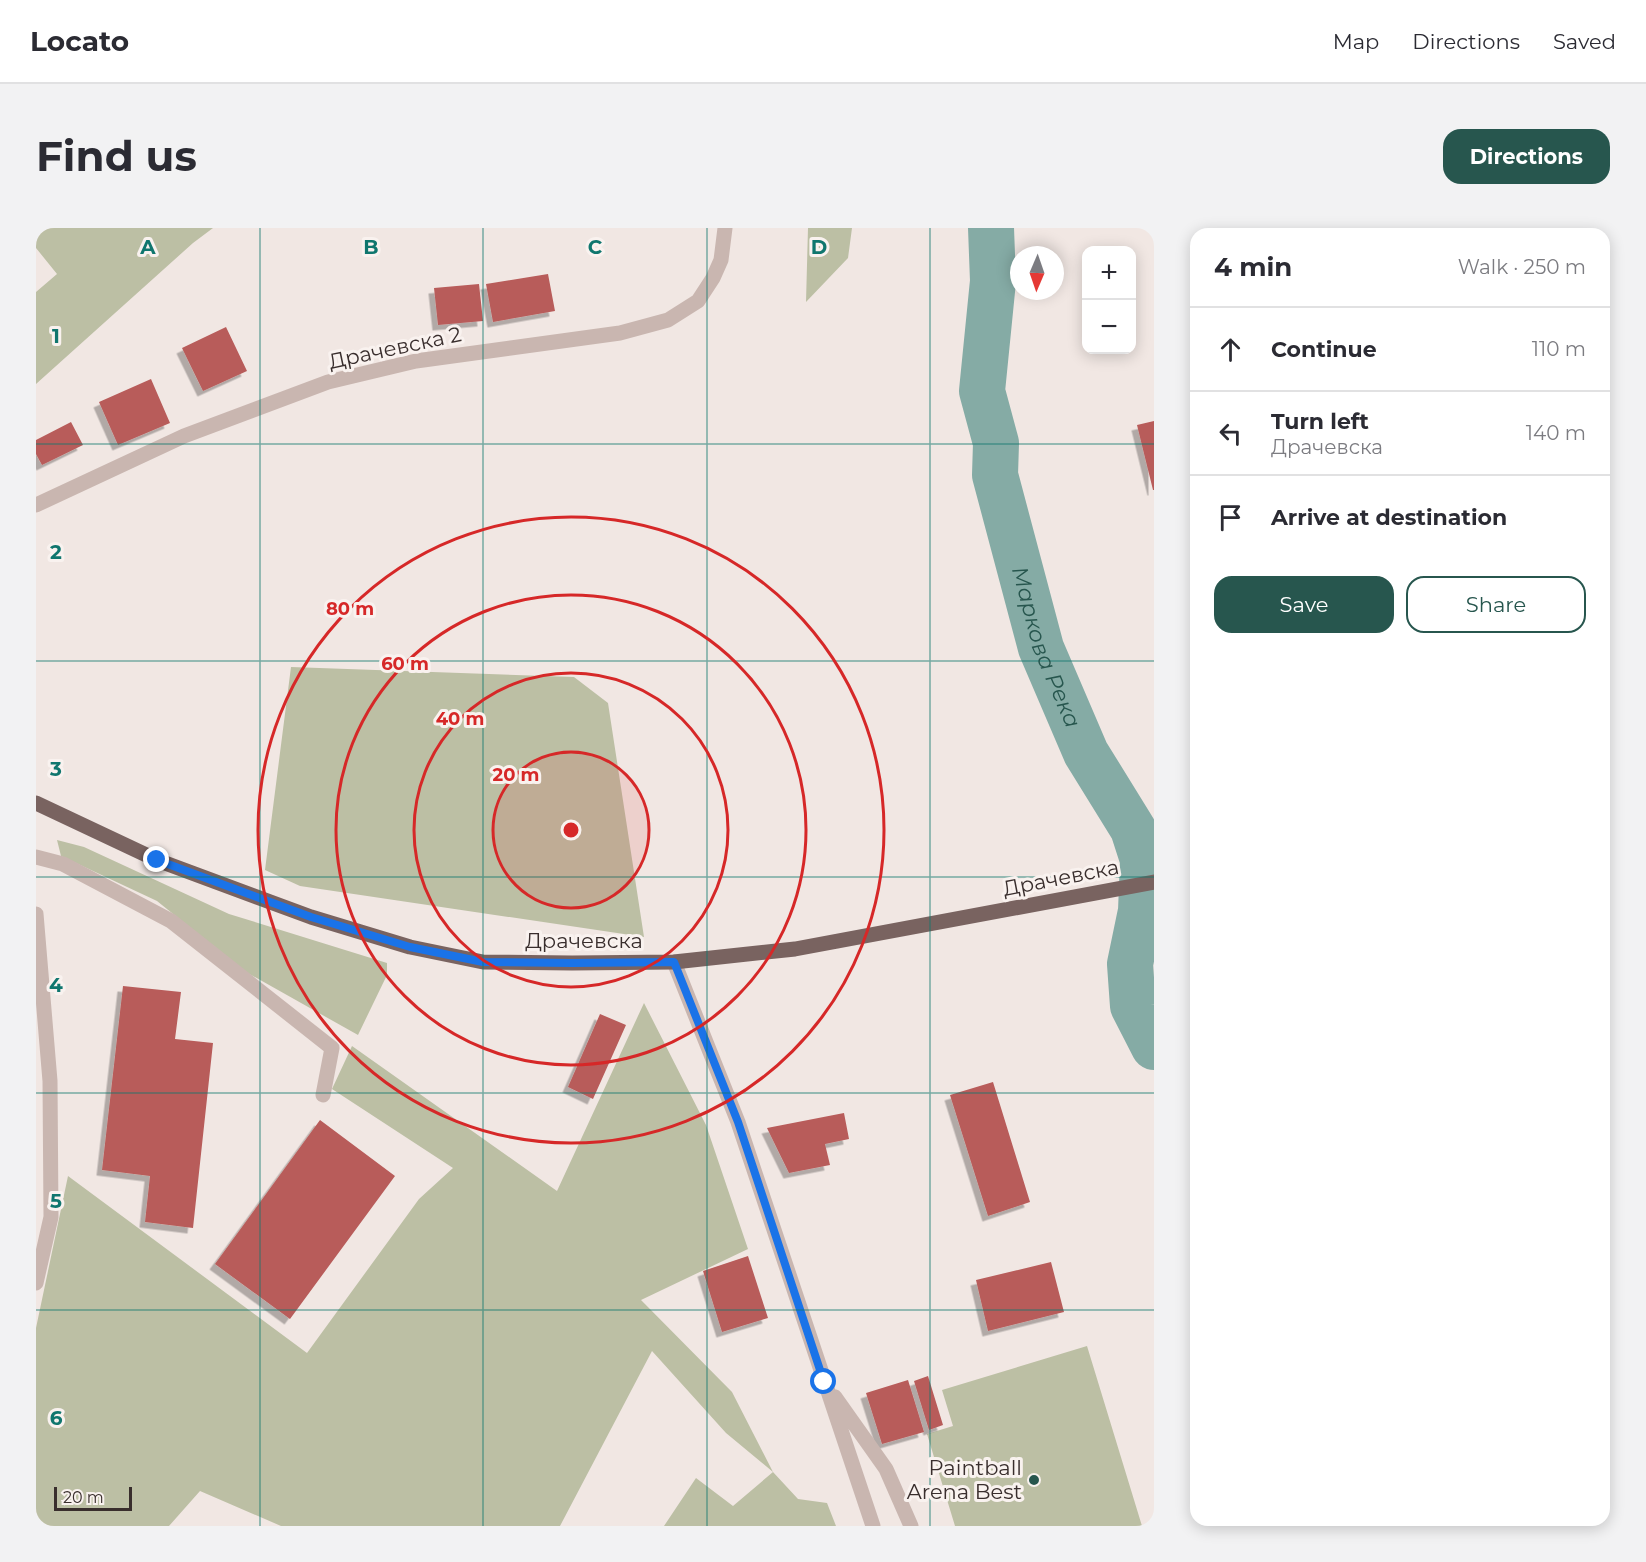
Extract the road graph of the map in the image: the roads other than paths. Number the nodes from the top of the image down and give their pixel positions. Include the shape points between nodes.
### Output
1 (725, 228) edge
2 (36, 504) edge
3 (36, 803) edge
4 (36, 857) edge
5 (1154, 882) edge
6 (36, 914) edge
7 (674, 962) junction
8 (323, 1095) dead end
9 (36, 1283) edge
10 (824, 1382) junction
11 (873, 1526) edge
12 (911, 1526) edge

1 - 2 street, Драчевска 2 via 721,260 713,278 698,302 668,320 620,333 416,361 328,382 184,436
3 - 7 main road, Драчевска via 157,860 311,917 410,947 483,962
4 - 8 street via 63,864 171,921 332,1048
5 - 7 main road, Драчевска via 795,949
6 - 9 street via 50,1081 51,1144 51,1217
7 - 10 street via 738,1122
10 - 11 street
10 - 12 street via 886,1469

